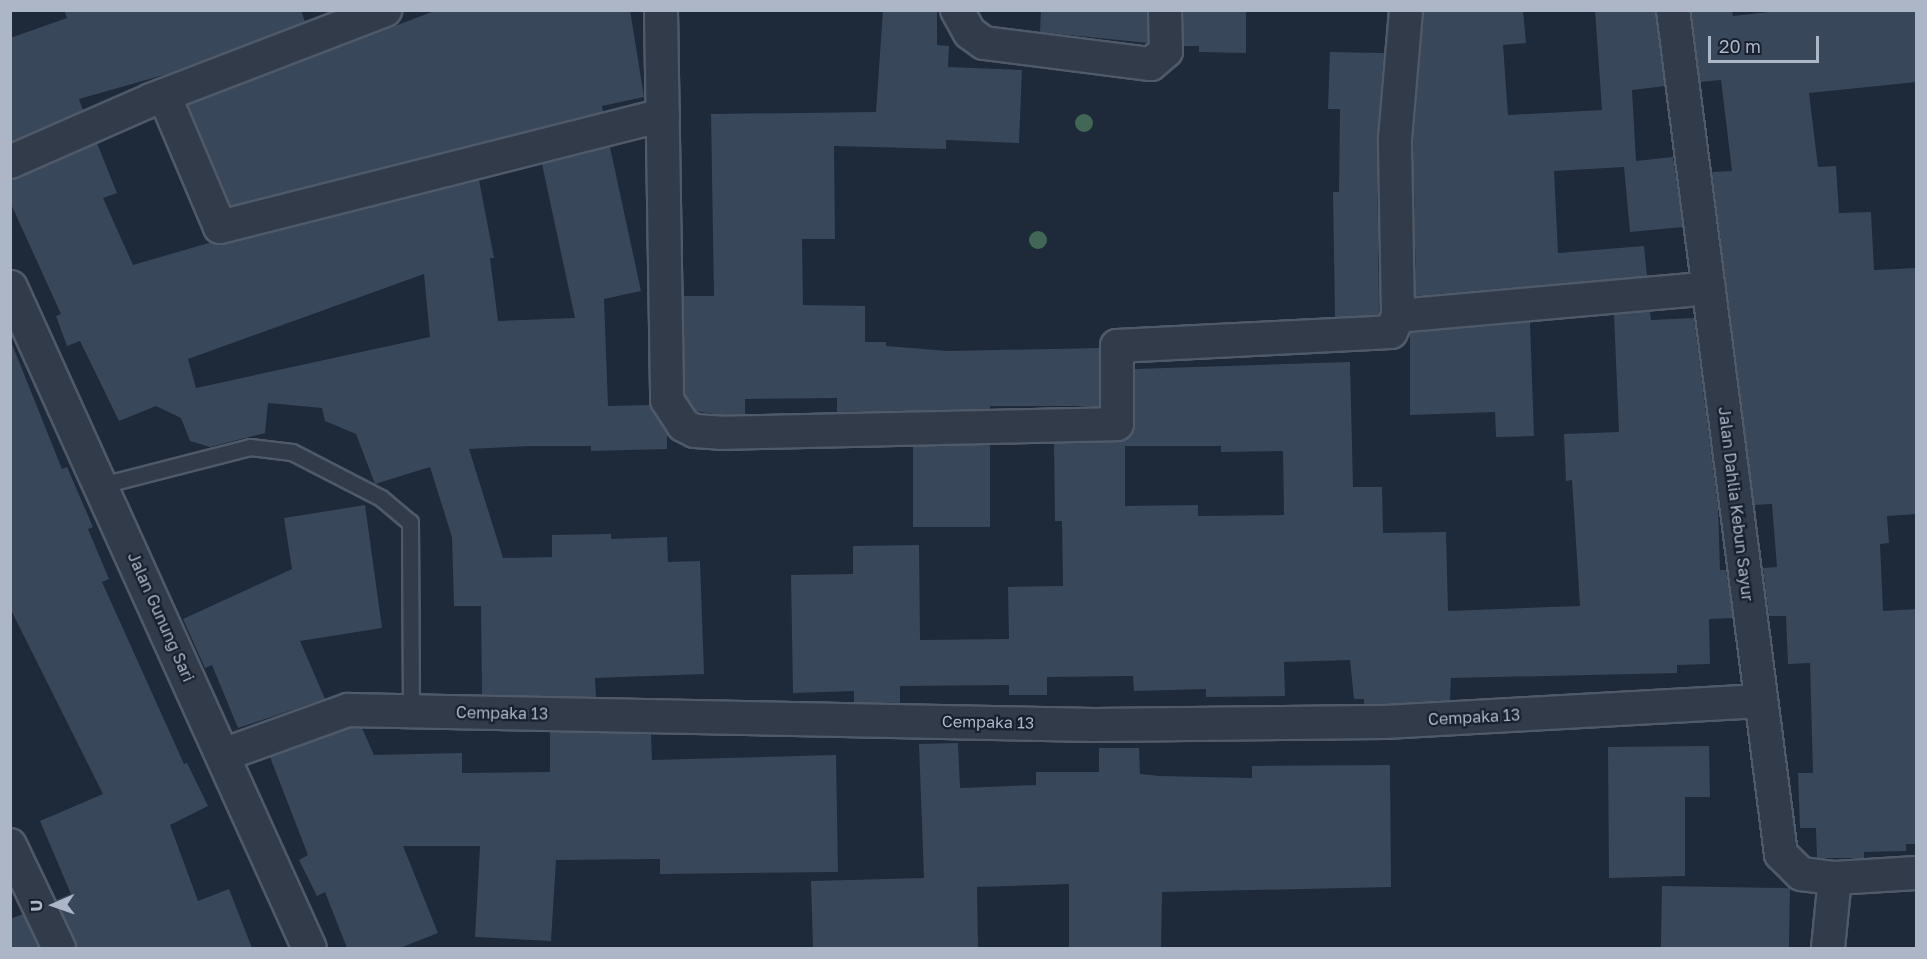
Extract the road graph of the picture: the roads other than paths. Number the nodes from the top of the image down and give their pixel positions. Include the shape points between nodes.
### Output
1 (386, 10) edge
2 (661, 10) edge
3 (957, 10) edge
4 (1165, 10) edge
5 (1406, 10) edge
6 (1673, 10) edge
7 (164, 95) junction
8 (663, 115) junction
9 (10, 162) edge
10 (10, 287) edge
11 (1709, 288) junction
12 (1398, 316) junction
13 (102, 484) junction
14 (1760, 701) junction
15 (411, 711) junction
16 (223, 755) junction
17 (10, 844) edge
18 (1917, 873) edge
19 (1835, 878) junction
20 (59, 948) edge
21 (309, 948) edge
22 (1828, 948) edge

1 - 7 street
2 - 8 street
3 - 4 street via 970,33 984,43 1151,64 1166,51
5 - 12 street via 1395,139
6 - 11 street, Jalan Dahlia Kebun Sayur
7 - 8 street via 220,227
7 - 9 street
8 - 12 street via 667,400 673,414 695,431 1117,424 1117,346 1391,332
10 - 13 street, Jalan Gunung Sari
11 - 12 street
11 - 14 street, Jalan Dahlia Kebun Sayur
13 - 15 lane via 250,447 292,452 381,498 410,522
13 - 16 street, Jalan Gunung Sari
14 - 15 street, Cempaka 13 via 1384,722 1106,724
14 - 19 street, Jalan Dahlia Kebun Sayur via 1781,854 1801,874
15 - 16 street, Cempaka 13 via 348,710
16 - 21 street, Jalan Gunung Sari
17 - 20 street
18 - 19 street, Jalan Dahlia Kebun Sayur
19 - 22 street

